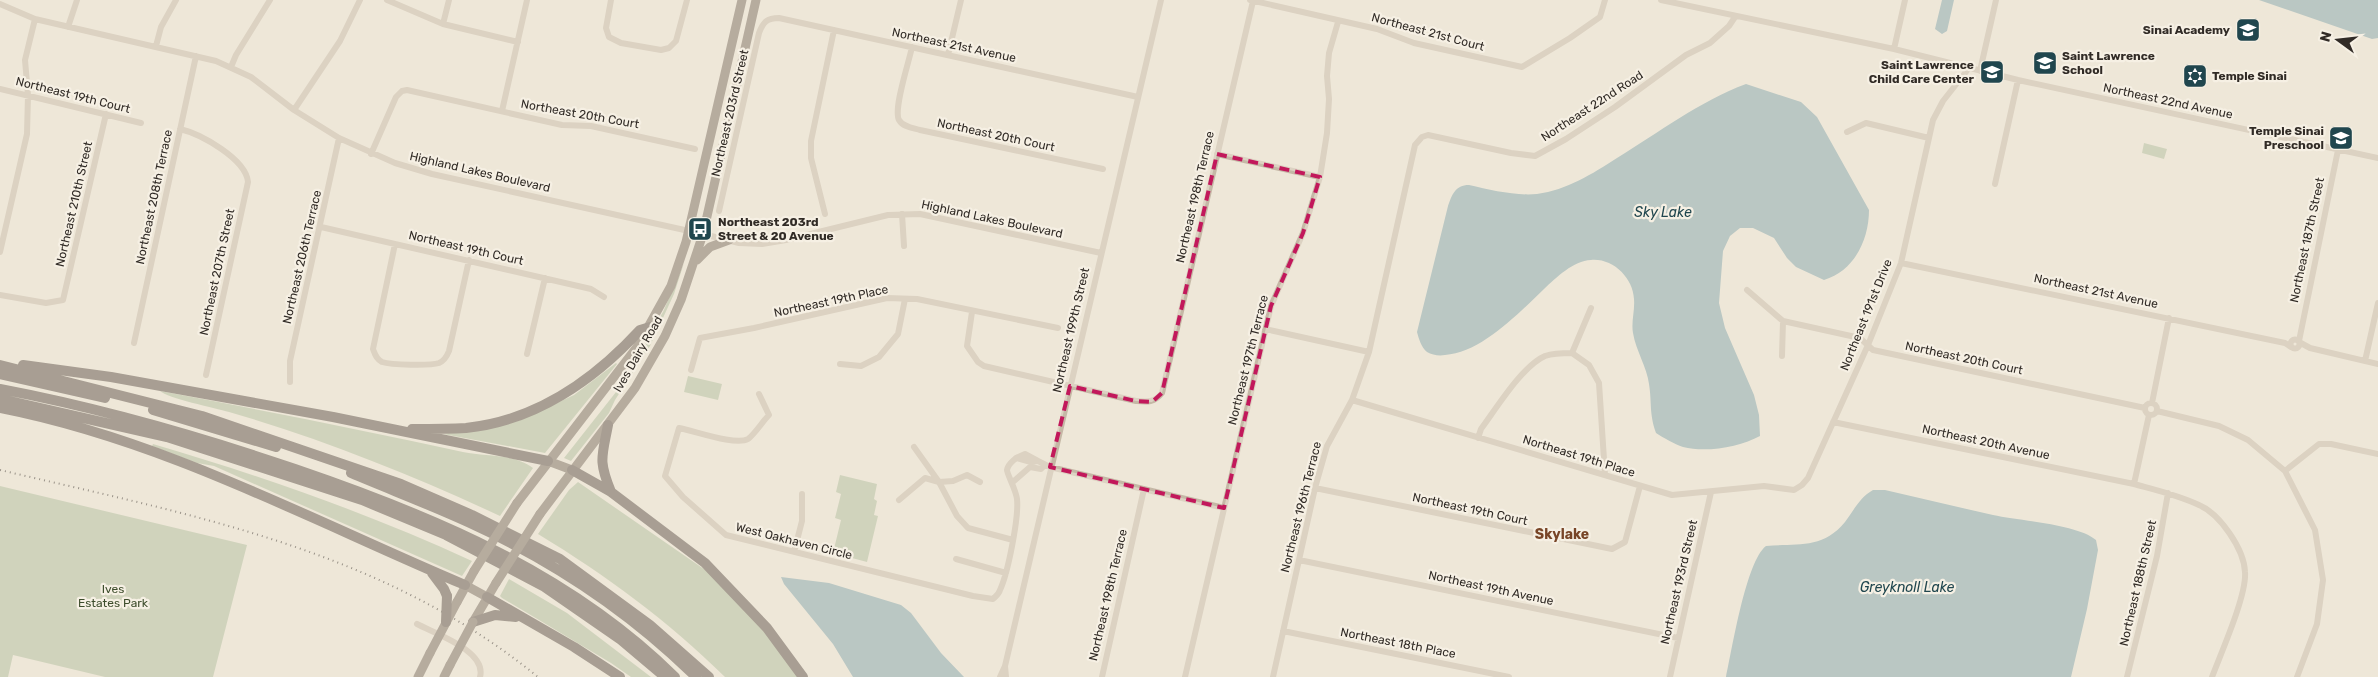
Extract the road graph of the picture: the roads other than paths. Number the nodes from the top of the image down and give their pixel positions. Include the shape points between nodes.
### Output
1 (77, 0) edge
2 (176, 0) edge
3 (270, 0) edge
4 (360, 0) edge
5 (387, 0) edge
6 (449, 0) edge
7 (527, 0) edge
8 (611, 0) edge
9 (687, 0) edge
10 (742, 0) edge
11 (756, 0) edge
12 (961, 0) edge
13 (1161, 0) edge
14 (1252, 0) edge
15 (1605, 0) edge
16 (1661, 0) edge
17 (1905, 0) edge
18 (1996, 0) edge
19 (0, 4) edge
20 (1735, 17) junction
21 (35, 19) junction
22 (766, 20) joint
23 (1338, 22) junction
24 (444, 24) junction
25 (68, 27) junction
26 (834, 30) junction
27 (518, 42) junction
28 (156, 46) junction
29 (912, 48) junction
30 (1894, 49) junction
31 (948, 55) junction
32 (196, 56) junction
33 (231, 67) junction
34 (1969, 68) junction
35 (1980, 71) junction
36 (2018, 80) junction
37 (0, 89) edge
38 (28, 95) junction
39 (1138, 97) junction
40 (294, 110) junction
41 (502, 111) junction
42 (106, 114) junction
43 (142, 123) dead end
44 (180, 129) junction
45 (1847, 132) dead end
46 (339, 138) junction
47 (1929, 138) junction
48 (1415, 145) joint
49 (695, 148) dead end
50 (2338, 150) junction
51 (371, 154) junction
52 (1217, 154) junction
53 (2378, 158) edge
54 (1103, 169) dead end
55 (1320, 177) junction
56 (1995, 184) dead end
57 (719, 211) dead end
58 (825, 214) dead end
59 (902, 214) junction
60 (321, 227) junction
61 (689, 231) junction
62 (704, 234) junction
63 (729, 240) junction
64 (395, 244) junction
65 (904, 246) dead end
66 (0, 252) edge
67 (1101, 253) junction
68 (469, 260) junction
69 (696, 260) junction
70 (1901, 262) junction
71 (545, 278) junction
72 (1747, 290) dead end
73 (0, 295) edge
74 (604, 297) dead end
75 (905, 299) junction
76 (2378, 303) edge
77 (1591, 308) dead end
78 (972, 312) junction
79 (2169, 318) junction
80 (1783, 321) junction
81 (650, 327) junction
82 (1058, 328) dead end
83 (1265, 329) junction
84 (2294, 342) junction
85 (134, 343) dead end
86 (1868, 345) junction
87 (1369, 352) junction
88 (1572, 353) junction
89 (528, 354) dead end
90 (1782, 356) dead end
91 (2365, 361) junction
92 (0, 363) edge
93 (840, 364) dead end
94 (2378, 364) edge
95 (690, 370) dead end
96 (0, 374) edge
97 (206, 375) dead end
98 (290, 382) dead end
99 (1070, 386) junction
100 (0, 389) edge
101 (759, 394) dead end
102 (0, 399) edge
103 (1352, 400) junction
104 (2152, 403) junction
105 (0, 408) edge
106 (2145, 408) junction
107 (2157, 411) junction
108 (2149, 415) junction
109 (1833, 422) junction
110 (608, 424) junction
111 (396, 428) junction
112 (1478, 438) junction
113 (914, 447) dead end
114 (2378, 454) edge
115 (548, 461) junction
116 (1048, 466) junction
117 (572, 470) junction
118 (2285, 471) junction
119 (1605, 475) junction
120 (1014, 481) junction
121 (939, 482) junction
122 (980, 482) dead end
123 (2134, 484) junction
124 (1802, 485) joint
125 (1640, 486) junction
126 (1315, 488) junction
127 (1144, 489) junction
128 (610, 492) junction
129 (1711, 492) junction
130 (2168, 493) junction
131 (802, 494) dead end
132 (899, 500) dead end
133 (1224, 508) junction
134 (1012, 540) junction
135 (794, 552) junction
136 (956, 559) dead end
137 (1299, 560) junction
138 (431, 572) junction
139 (1006, 572) junction
140 (465, 585) junction
141 (487, 597) junction
142 (475, 618) junction
143 (521, 618) junction
144 (446, 622) junction
145 (417, 624) dead end
146 (1283, 631) junction
147 (1678, 638) junction
148 (1005, 666) junction
149 (418, 677) edge
150 (444, 677) edge
151 (480, 677) edge
152 (620, 677) edge
153 (665, 677) edge
154 (675, 677) edge
155 (696, 677) edge
156 (709, 677) edge
157 (803, 677) edge
158 (1000, 677) edge
159 (1006, 677) edge
160 (1102, 677) edge
161 (1185, 677) edge
162 (1273, 677) edge
163 (1509, 677) edge
164 (1670, 677) edge
165 (2127, 677) edge
166 (2212, 677) edge
167 (2297, 677) edge

1 - 25 street
2 - 28 street via 161,27
3 - 33 street
4 - 40 street via 340,41
5 - 24 street
6 - 24 street
7 - 27 street
8 - 9 street via 606,28 609,37 620,43 661,50 676,41
10 - 61 main road, Ives Dairy Road
11 - 62 main road, Ives Dairy Road
12 - 31 street
13 - 39 street, Northeast 199th Street
14 - 23 street, Northeast 21st Court
14 - 52 street, Northeast 198th Terrace
15 - 23 street, Northeast 21st Court via 1600,17 1522,68 1414,43 1377,29
16 - 20 street, Northeast 22nd Avenue
17 - 30 street
18 - 35 street
19 - 21 street, Highland Lakes Boulevard
20 - 30 street, Northeast 22nd Avenue
20 - 48 street, Northeast 22nd Road via 1710,43 1686,55 1607,112 1535,156 1428,135
21 - 25 street, Highland Lakes Boulevard
21 - 38 street via 25,60
22 - 26 street, Northeast 21st Avenue via 779,18
22 - 57 street, Northeast 203rd Street via 759,33
23 - 55 street, Northeast 197th Terrace via 1329,53 1327,133
24 - 27 street
25 - 28 street, Highland Lakes Boulevard
26 - 29 street, Northeast 21st Avenue
26 - 58 street via 811,141 811,158
27 - 41 street
28 - 32 street, Highland Lakes Boulevard
29 - 31 street, Northeast 21st Avenue
29 - 54 street, Northeast 20th Court via 898,109 901,123 920,130
30 - 34 street, Northeast 22nd Avenue
31 - 39 street, Northeast 21st Avenue
32 - 33 street, Highland Lakes Boulevard
32 - 44 street, Northeast 208th Terrace
33 - 40 street, Highland Lakes Boulevard via 251,77
34 - 35 street, Northeast 22nd Avenue
34 - 47 street, Northeast 191st Drive via 1943,101 1933,120
35 - 36 street, Northeast 22nd Avenue
36 - 50 street, Northeast 22nd Avenue
36 - 56 street
37 - 38 street, Northeast 19th Court
38 - 42 street, Northeast 19th Court
38 - 66 street via 27,134
39 - 67 street, Northeast 199th Street
40 - 46 street, Highland Lakes Boulevard
41 - 49 street, Northeast 20th Court
41 - 51 street, Northeast 20th Court via 402,91 396,97
42 - 43 street, Northeast 19th Court
42 - 73 street, Northeast 210th Street via 63,300 46,303
44 - 85 street, Northeast 208th Terrace
44 - 97 street, Northeast 207th Street via 205,139 248,174
45 - 47 street via 1866,123
46 - 51 street, Highland Lakes Boulevard
46 - 60 street, Northeast 206th Terrace
47 - 70 street, Northeast 191st Drive
48 - 87 street, Northeast 196th Terrace
50 - 53 street, Northeast 22nd Avenue
50 - 84 street, Northeast 187th Street
51 - 61 street, Highland Lakes Boulevard via 432,174
52 - 55 street
52 - 99 street, Northeast 198th Terrace via 1162,393 1152,402 1136,401
55 - 83 street, Northeast 197th Terrace via 1303,233 1271,306
59 - 63 street, Highland Lakes Boulevard via 786,240 750,244
59 - 65 street
59 - 67 street, Highland Lakes Boulevard via 920,214
60 - 64 street, Northeast 19th Court
60 - 98 street, Northeast 206th Terrace via 290,361
61 - 62 main road
61 - 81 main road, Ives Dairy Road via 671,286
62 - 63 street, Highland Lakes Boulevard
62 - 69 main road, Ives Dairy Road
63 - 69 main road via 710,248
64 - 68 street, Northeast 19th Court
64 - 68 street via 372,349 382,362 415,364 444,360 449,351
67 - 99 street, Northeast 199th Street
68 - 71 street, Northeast 19th Court
69 - 110 main road, Ives Dairy Road via 675,316 652,360
70 - 79 street, Northeast 21st Avenue
70 - 86 street, Northeast 191st Drive
71 - 74 street, Northeast 19th Court via 591,289
71 - 89 street
72 - 80 street, Northeast 20th Court
75 - 78 street, Northeast 19th Place
75 - 93 street via 898,334 880,357 861,366
75 - 95 street, Northeast 19th Place via 888,298 700,338
76 - 91 street
77 - 88 street
78 - 82 street, Northeast 19th Place
78 - 99 street via 967,346 978,362
79 - 84 street, Northeast 21st Avenue
79 - 104 street
80 - 86 street, Northeast 20th Court via 1860,338
80 - 90 street
81 - 111 highway via 640,330 618,353 576,387 532,410 466,428
81 - 115 main road, Ives Dairy Road
83 - 87 street
83 - 133 street, Northeast 197th Terrace
84 - 91 street, Northeast 21st Avenue
86 - 106 street, Northeast 20th Court via 1873,350
86 - 109 street, Northeast 191st Drive
87 - 103 street, Northeast 196th Terrace
88 - 112 street via 1546,356 1537,361 1481,429
88 - 119 street via 1589,365 1599,383
91 - 94 street, Northeast 21st Avenue
92 - 111 highway via 111,377
92 - 156 highway via 202,416 401,484 472,515 560,559 650,625
96 - 155 highway via 145,407 268,444 347,472 471,523 535,556 608,603 668,649
99 - 116 street, Northeast 199th Street
100 - 154 highway via 131,418 232,447 352,488 427,518 532,569 588,604 654,656
101 - 135 street, West Oakhaven Circle via 770,415 749,438 735,442 679,428 665,476 726,535
102 - 153 highway via 167,437 362,500 446,535 543,586 621,640
103 - 112 street, Northeast 19th Place
103 - 126 street, Northeast 196th Terrace via 1327,446
104 - 106 street via 2146,404
104 - 107 street
105 - 138 highway via 109,437 188,465
106 - 108 street
107 - 108 street
107 - 118 street via 2219,426 2248,440
108 - 123 street
109 - 123 street, Northeast 20th Avenue
109 - 124 street, Northeast 191st Drive
110 - 117 main road, Ives Dairy Road
110 - 128 highway via 601,456
111 - 115 highway
112 - 119 street, Northeast 19th Place
113 - 121 street
114 - 118 street via 2319,444
115 - 117 main road
115 - 140 main road, Ives Dairy Road, bridge
116 - 120 street via 1042,469 1030,467
116 - 120 street, West Oakhaven Circle via 1016,458 1007,472
116 - 127 street
116 - 148 street, Northeast 199th Street
117 - 128 highway
117 - 141 main road, Ives Dairy Road, bridge
118 - 167 street via 2315,530 2323,580 2317,624
119 - 125 street, Northeast 19th Place
120 - 134 street, West Oakhaven Circle via 1017,512
121 - 122 street via 953,481 967,474
121 - 132 street via 925,478
121 - 134 street via 956,516 968,528
123 - 130 street, Northeast 20th Avenue
124 - 129 street, Northeast 19th Place via 1794,490 1764,486
125 - 126 street, Northeast 19th Court via 1625,542 1612,549
125 - 129 street, Northeast 19th Place via 1672,495
126 - 137 street, Northeast 196th Terrace
127 - 133 street
127 - 160 street, Northeast 198th Terrace
128 - 157 highway via 705,563 762,622
129 - 147 street, Northeast 193rd Street
130 - 165 street, Northeast 188th Street via 2157,556
130 - 166 street, Northeast 20th Avenue via 2202,505 2225,527 2240,549 2246,573 2239,605
131 - 135 street via 802,520
133 - 161 street, Northeast 197th Terrace
134 - 139 street, West Oakhaven Circle
135 - 139 street, West Oakhaven Circle via 992,599 1000,593
136 - 139 street
137 - 146 street, Northeast 196th Terrace
137 - 147 street, Northeast 19th Avenue
138 - 140 highway
138 - 144 highway, bridge via 447,596
140 - 141 main road
140 - 144 main road, Ives Dairy Road, bridge
141 - 142 main road, Ives Dairy Road
141 - 143 highway
142 - 143 highway via 507,615
142 - 150 main road, Ives Dairy Road, bridge
143 - 152 highway
144 - 149 main road, bridge
145 - 151 street via 472,653 480,662
146 - 162 street, Northeast 196th Terrace
146 - 163 street, Northeast 18th Place
147 - 164 street, Northeast 193rd Street
148 - 158 street
148 - 159 street

